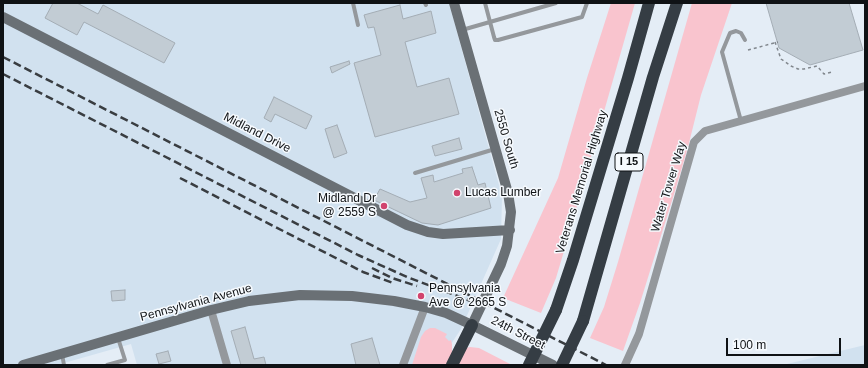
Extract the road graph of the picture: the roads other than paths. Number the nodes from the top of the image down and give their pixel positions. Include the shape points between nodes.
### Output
1 (353, 3) edge
2 (454, 3) edge
3 (485, 3) edge
4 (556, 3) edge
5 (587, 3) edge
6 (649, 3) edge
7 (676, 3) edge
8 (3, 17) edge
9 (489, 22) junction
10 (358, 25) dead end
11 (461, 30) junction
12 (745, 40) dead end
13 (865, 86) edge
14 (741, 121) junction
15 (495, 148) junction
16 (415, 173) dead end
17 (510, 230) junction
18 (425, 307) junction
19 (211, 310) junction
20 (472, 325) junction
21 (118, 337) junction
22 (62, 354) junction
23 (125, 360) junction
24 (27, 364) edge
25 (64, 365) edge
26 (107, 365) edge
27 (127, 365) edge
28 (227, 365) edge
29 (403, 365) edge
30 (452, 365) edge
31 (529, 365) edge
32 (553, 365) edge
33 (562, 365) edge
34 (625, 365) edge

1 - 10 lane
2 - 11 street, 2550 South
3 - 9 lane
4 - 9 lane
5 - 9 lane via 582,17 501,40 495,40
6 - 31 highway, Veterans Memorial Highway / I 15, bridge via 574,260 556,310
7 - 33 highway, I 15, bridge via 583,321
8 - 17 street, Midland Drive via 407,225 443,234
9 - 11 lane
11 - 15 street, 2550 South
12 - 14 lane via 741,33 730,32 722,52
13 - 14 street, Water Tower Way
14 - 34 street, Water Tower Way via 705,131 694,142 639,334
15 - 16 lane
15 - 17 street, 2550 South via 508,193
17 - 20 street, 2550 South via 508,246 501,264
18 - 19 street, Pennsylvania Avenue via 352,296 300,295 249,301
18 - 20 street, Pennsylvania Avenue
18 - 29 street
19 - 21 street, Pennsylvania Avenue
19 - 28 street
20 - 30 highway
20 - 32 street, 24th Street
21 - 22 street, Pennsylvania Avenue
21 - 23 lane
22 - 24 street, Pennsylvania Avenue
22 - 25 lane
23 - 26 lane
23 - 27 lane

